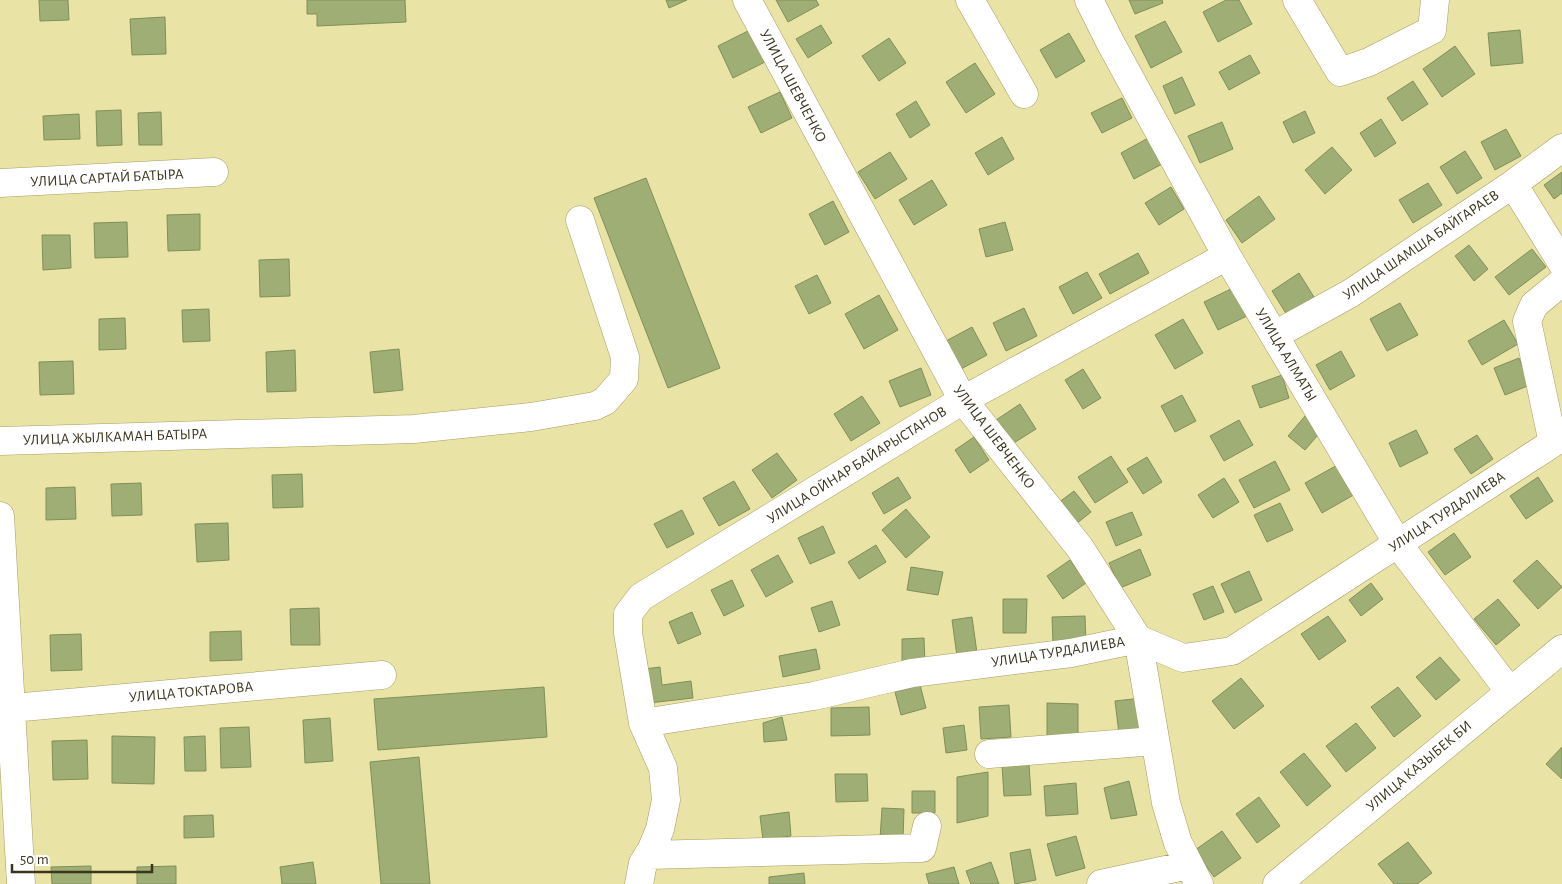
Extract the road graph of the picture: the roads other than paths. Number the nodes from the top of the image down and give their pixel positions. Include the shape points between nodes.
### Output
1 (747, 0) edge
2 (970, 0) edge
3 (1089, 0) edge
4 (1297, 0) edge
5 (1435, 0) edge
6 (1024, 94) dead end
7 (1562, 148) edge
8 (214, 172) dead end
9 (0, 183) edge
10 (1513, 184) junction
11 (580, 220) dead end
12 (1227, 256) junction
13 (1562, 263) edge
14 (1562, 282) edge
15 (1275, 336) junction
16 (962, 400) junction
17 (1557, 440) edge
18 (0, 441) edge
19 (0, 516) edge
20 (1398, 544) junction
21 (1138, 639) junction
22 (1562, 650) edge
23 (382, 675) dead end
24 (1510, 692) junction
25 (5, 709) edge
26 (643, 723) junction
27 (1155, 741) junction
28 (989, 754) dead end
29 (927, 826) dead end
30 (648, 855) junction
31 (1194, 874) edge
32 (21, 884) edge
33 (638, 884) edge
34 (1101, 884) edge
35 (1277, 884) edge

1 - 16 street, УЛИЦА ШЕВЧЕНКО
2 - 6 street
3 - 12 street, УЛИЦА АЛМАТЫ
4 - 5 street via 1340,72 1369,62 1432,30
7 - 10 street, УЛИЦА ШАМША БАЙГАРАЕВ
8 - 9 street, УЛИЦА САРТАЙ БАТЫРА
10 - 13 street
10 - 15 street, УЛИЦА ШАМША БАЙГАРАЕВ via 1351,293
11 - 18 street, УЛИЦА ЖЫЛКАМАН БАТЫРА via 625,357 624,379 605,401 595,406 531,418 414,429
12 - 15 street, УЛИЦА АЛМАТЫ
12 - 16 street, УЛИЦА ОЙНАР БАЙАРЫСТАНОВ
14 - 17 street via 1534,305 1527,320
15 - 20 street, УЛИЦА АЛМАТЫ
16 - 21 street, УЛИЦА ШЕВЧЕНКО via 1080,548
16 - 26 street, УЛИЦА ОЙНАР БАЙАРЫСТАНОВ via 641,597 628,614 628,633
17 - 20 street, УЛИЦА ТУРДАЛИЕВА
19 - 25 street
20 - 21 street, УЛИЦА ТУРДАЛИЕВА via 1232,651 1183,658
20 - 24 street, УЛИЦА АЛМАТЫ
21 - 26 street, УЛИЦА ТУРДАЛИЕВА via 1071,653 912,672 814,696
21 - 27 street, УЛИЦА ШЕВЧЕНКО
22 - 24 street, УЛИЦА КАЗЫБЕК БИ
23 - 25 street, УЛИЦА ТОКТАРОВА
24 - 35 street, УЛИЦА КАЗЫБЕК БИ
25 - 32 street
26 - 30 street via 663,768 666,800 660,829
27 - 28 street
27 - 31 street, УЛИЦА ШЕВЧЕНКО via 1166,802 1178,843
29 - 30 street via 922,848
30 - 33 street
31 - 34 street

